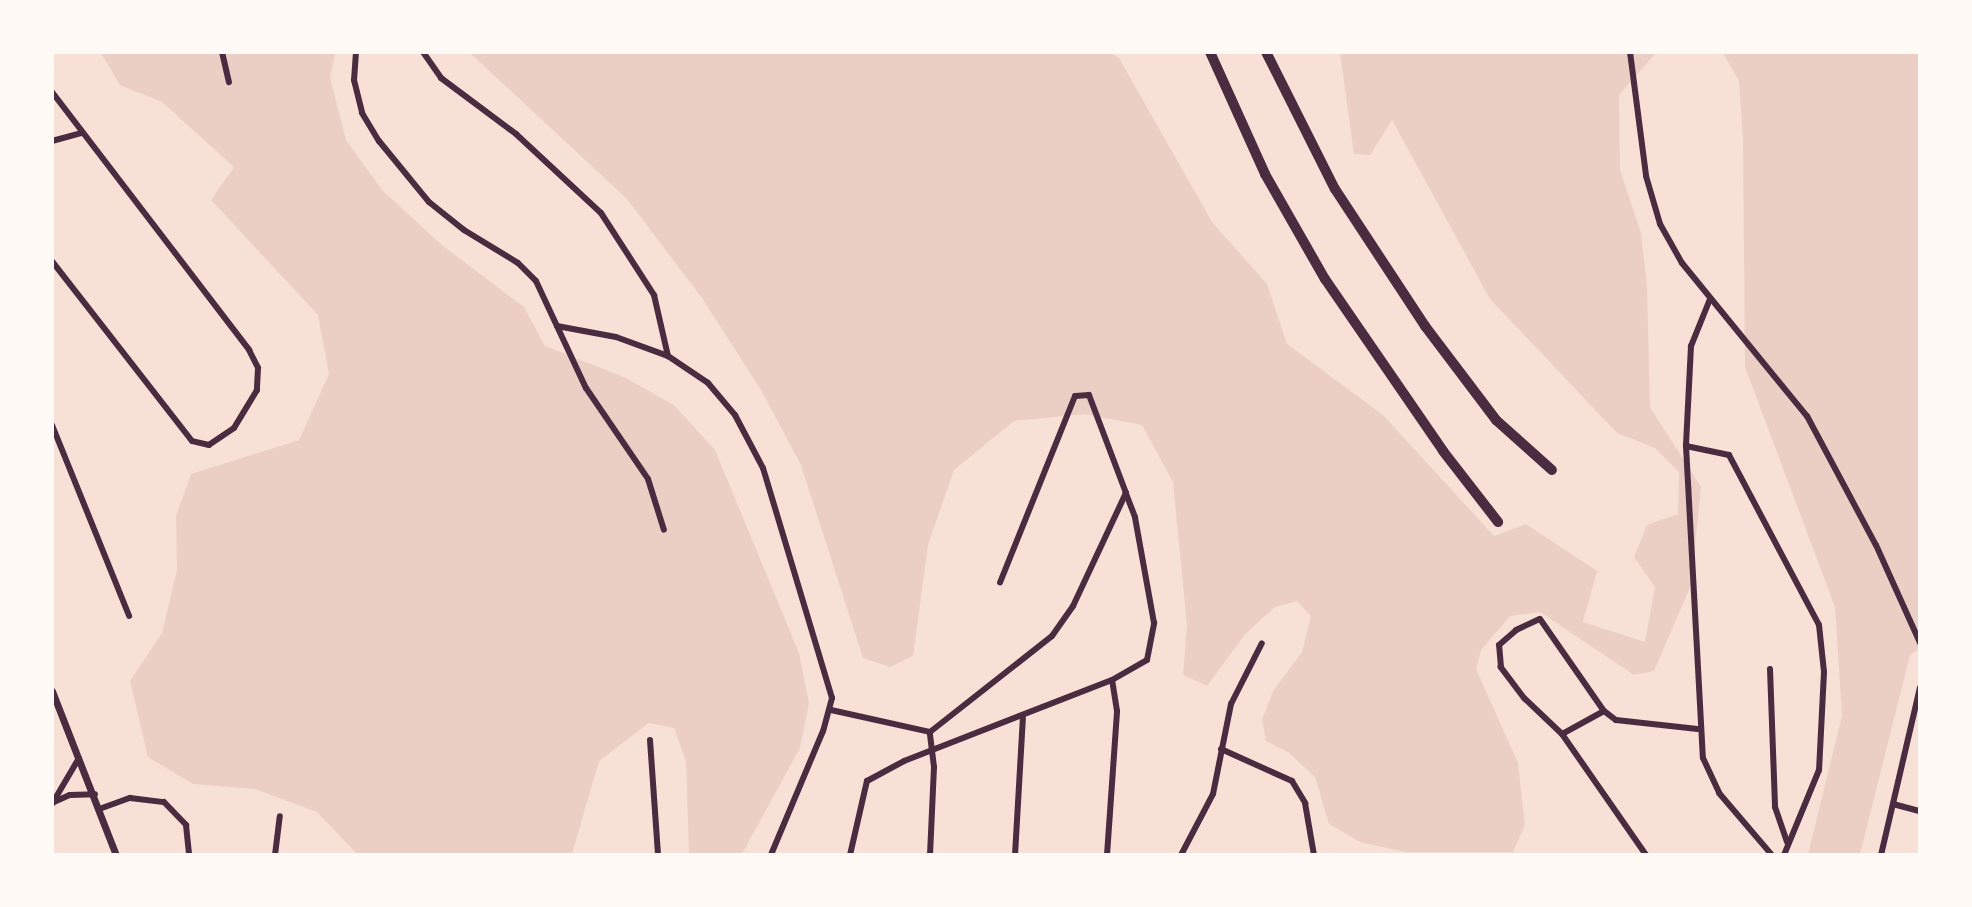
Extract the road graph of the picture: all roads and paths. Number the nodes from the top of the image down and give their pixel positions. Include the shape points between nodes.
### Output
1 (222, 52) edge
2 (356, 52) edge
3 (423, 52) edge
4 (1210, 52) edge
5 (1266, 52) edge
6 (1629, 52) edge
7 (229, 82) dead end
8 (52, 92) edge
9 (82, 133) junction
10 (52, 141) edge
11 (52, 261) edge
12 (1710, 299) junction
13 (556, 326) junction
14 (668, 356) junction
15 (52, 425) edge
16 (1686, 446) junction
17 (1552, 470) dead end
18 (1126, 493) junction
19 (1498, 522) dead end
20 (664, 530) dead end
21 (1000, 583) dead end
22 (129, 616) dead end
23 (1262, 643) dead end
24 (1920, 643) edge
25 (1770, 669) dead end
26 (1112, 680) junction
27 (1920, 688) edge
28 (52, 691) edge
29 (831, 710) junction
30 (1604, 711) junction
31 (1023, 718) junction
32 (1698, 729) junction
33 (930, 732) junction
34 (1562, 734) junction
35 (650, 740) dead end
36 (1221, 749) junction
37 (931, 752) junction
38 (79, 758) junction
39 (95, 794) junction
40 (53, 803) edge
41 (1893, 804) junction
42 (102, 808) junction
43 (1920, 811) edge
44 (280, 816) dead end
45 (1787, 842) junction
46 (116, 855) edge
47 (189, 855) edge
48 (275, 855) edge
49 (658, 855) edge
50 (771, 855) edge
51 (850, 855) edge
52 (930, 855) edge
53 (1015, 855) edge
54 (1107, 855) edge
55 (1181, 855) edge
56 (1314, 855) edge
57 (1646, 855) edge
58 (1772, 855) edge
59 (1784, 855) edge
60 (1881, 855) edge

1 - 7 street
2 - 13 street via 355,80 362,114 379,141 429,202 518,263 536,281
3 - 14 street via 441,78 516,134 601,213 654,295
4 - 19 highway via 1265,174 1325,279 1443,451
5 - 17 highway via 1335,189 1425,326 1496,420
6 - 12 street via 1652,200 1682,263
8 - 9 street
9 - 10 street
9 - 11 street via 255,361 257,390 234,428 209,446 192,441
12 - 16 street via 1690,345
12 - 24 street via 1807,416 1871,534
13 - 14 street via 616,337
13 - 20 street via 586,388 648,479
14 - 29 street via 708,383 735,415 763,468 811,624
15 - 22 street
16 - 32 street
16 - 45 street via 1729,455 1819,625 1824,684 1819,770 1804,814
18 - 21 street via 1090,395 1075,396
18 - 26 street via 1148,580 1154,642 1147,660
18 - 33 street via 1073,606 1052,636
23 - 36 street via 1231,704
25 - 45 street via 1775,807
26 - 31 street
26 - 54 street via 1116,711
27 - 41 street
28 - 38 street
29 - 33 street
29 - 50 street
30 - 32 street via 1616,720
30 - 34 street
30 - 34 street via 1540,619 1528,622 1499,645 1501,667
31 - 37 street
31 - 53 street
32 - 58 street via 1703,758 1719,793
33 - 37 street
34 - 57 street
35 - 49 street
36 - 55 street via 1213,794
36 - 56 street via 1292,781 1305,803
37 - 51 street via 867,781
37 - 52 street
38 - 39 street
38 - 40 street
39 - 40 street via 70,795
39 - 42 street
41 - 43 street
41 - 60 street
42 - 46 street
42 - 47 street via 130,798 164,802 186,825
44 - 48 street
45 - 59 street

